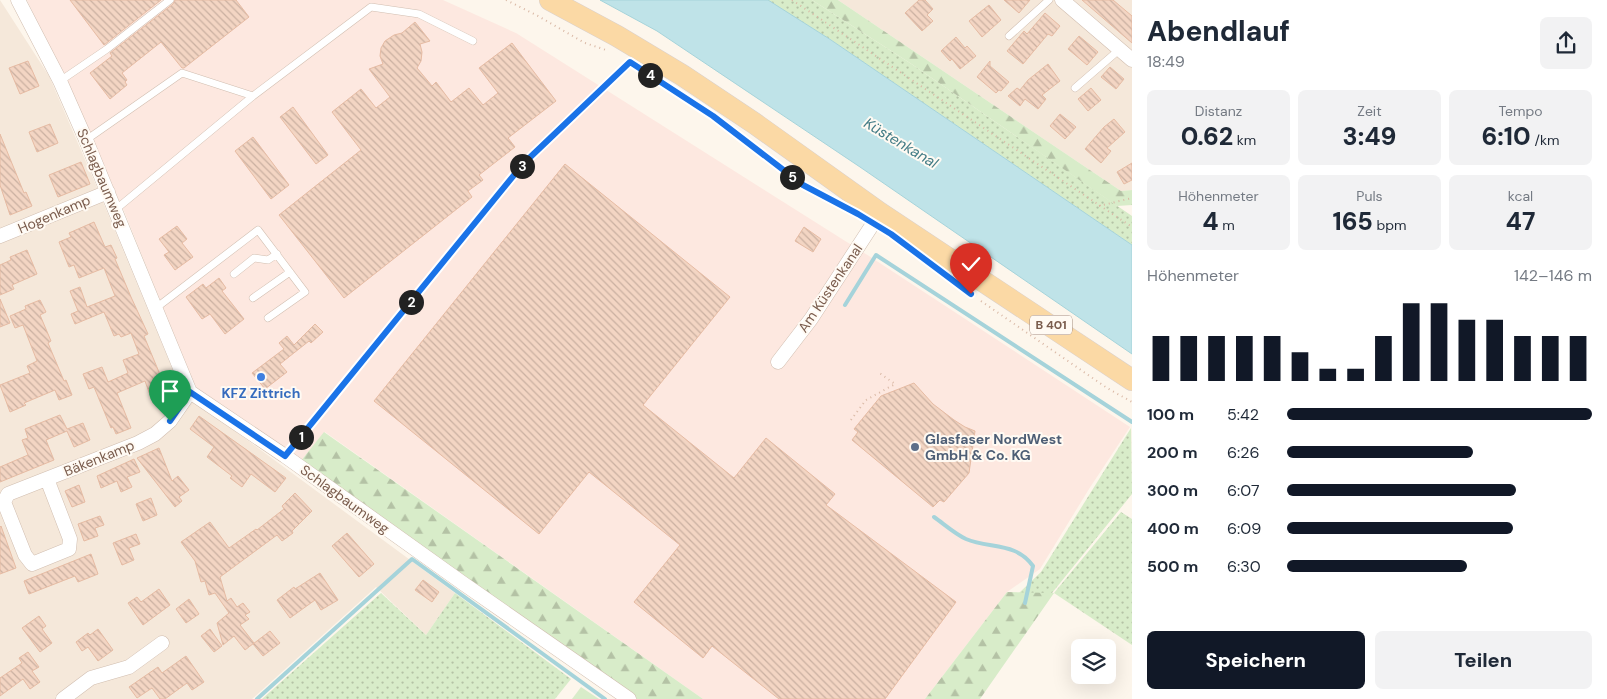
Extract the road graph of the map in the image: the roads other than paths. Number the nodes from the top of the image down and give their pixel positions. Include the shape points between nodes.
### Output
1 (18, 0) edge
2 (170, 0) edge
3 (550, 0) edge
4 (1049, 0) edge
5 (1062, 0) edge
6 (1009, 36) dead end
7 (473, 41) dead end
8 (1120, 49) junction
9 (1132, 60) edge
10 (60, 81) junction
11 (1075, 88) dead end
12 (253, 96) junction
13 (86, 140) junction
14 (108, 192) junction
15 (115, 210) junction
16 (880, 213) junction
17 (0, 236) edge
18 (277, 254) junction
19 (290, 272) junction
20 (234, 274) dead end
21 (252, 298) dead end
22 (156, 308) junction
23 (268, 318) dead end
24 (778, 362) dead end
25 (1132, 380) edge
26 (190, 392) junction
27 (46, 479) junction
28 (162, 642) dead end
29 (63, 699) edge
30 (629, 699) edge

1 - 10 street, Schlagbaumweg
2 - 10 lane
3 - 16 main road, B 401 via 682,75
4 - 6 lane
5 - 8 street
7 - 12 lane via 419,14 371,7
8 - 9 street
8 - 11 lane
10 - 13 street, Schlagbaumweg
12 - 13 lane via 182,73
12 - 15 lane
13 - 14 street, Schlagbaumweg
14 - 15 street, Schlagbaumweg
14 - 17 street, Hogenkamp
15 - 22 street, Schlagbaumweg
16 - 24 street, Am Küstenkanal via 811,319
16 - 25 main road, B 401
18 - 19 lane
18 - 20 lane via 268,260 254,258
18 - 22 lane via 258,230
19 - 21 lane
19 - 23 lane via 306,292
22 - 26 street, Schlagbaumweg
26 - 27 street, Bäkenkamp via 170,421 155,434
26 - 30 street, Schlagbaumweg
27 - 27 street, Bäkenkamp via 8,494 4,502 25,555 32,564 69,549 70,539
28 - 29 street via 129,667 91,678

